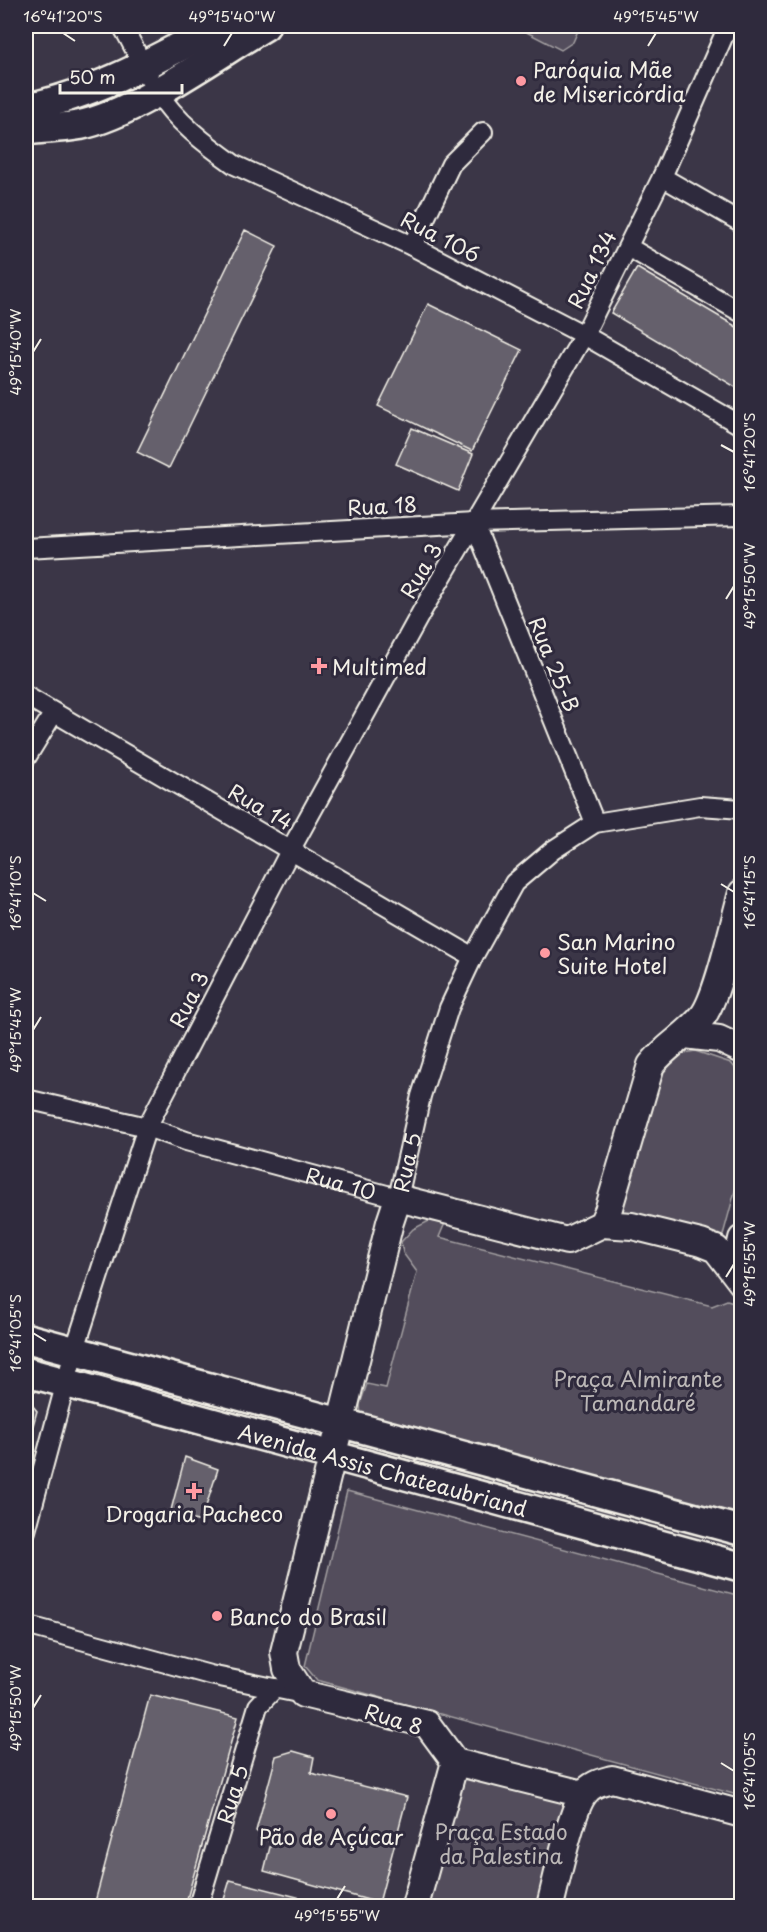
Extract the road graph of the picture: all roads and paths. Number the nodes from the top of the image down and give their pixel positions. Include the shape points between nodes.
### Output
1 (123, 26) edge
2 (219, 26) edge
3 (265, 26) edge
4 (741, 28) edge
5 (726, 32) edge
6 (143, 65) junction
7 (157, 91) junction
8 (26, 108) edge
9 (26, 130) edge
10 (483, 132) dead end
11 (662, 177) junction
12 (741, 223) edge
13 (412, 246) junction
14 (628, 247) junction
15 (741, 313) edge
16 (584, 335) junction
17 (741, 426) edge
18 (741, 516) edge
19 (474, 523) junction
20 (26, 548) edge
21 (26, 696) edge
22 (53, 714) junction
23 (26, 758) edge
24 (741, 809) edge
25 (595, 823) junction
26 (291, 849) junction
27 (741, 892) edge
28 (473, 957) junction
29 (685, 1035) junction
30 (741, 1050) edge
31 (26, 1099) edge
32 (147, 1127) junction
33 (398, 1198) junction
34 (602, 1224) junction
35 (741, 1239) edge
36 (738, 1277) edge
37 (26, 1338) edge
38 (74, 1352) junction
39 (26, 1372) edge
40 (67, 1383) junction
41 (340, 1424) junction
42 (331, 1456) junction
43 (26, 1530) edge
44 (741, 1532) edge
45 (741, 1567) edge
46 (26, 1625) edge
47 (275, 1688) junction
48 (303, 1694) junction
49 (455, 1762) junction
50 (583, 1794) junction
51 (741, 1814) edge
52 (198, 1906) edge
53 (415, 1906) edge
54 (550, 1906) edge

1 - 6 street, Rua 106
2 - 6 main road
3 - 7 main road
4 - 5 street
5 - 11 street, Rua 134
6 - 7 street, Rua 106
6 - 8 main road via 104,85
7 - 9 main road via 82,124
7 - 13 street, Rua 106 via 171,110 235,165
10 - 13 street via 451,164
11 - 12 street
11 - 14 street, Rua 134
13 - 16 street, Rua 106
14 - 15 street
14 - 16 street, Rua 134
16 - 17 street, Rua 106
16 - 19 street, Rua 134
18 - 19 street, Rua 18
19 - 20 street, Rua 18
19 - 25 street, Rua 25-B
19 - 26 street, Rua 3
21 - 22 street, Rua 14
22 - 23 street
22 - 26 street, Rua 14
24 - 25 street, Rua 5 via 700,806
25 - 28 street, Rua 5 via 514,883
26 - 28 street, Rua 14
26 - 32 street, Rua 3
27 - 29 main road via 713,996 704,1015
28 - 33 street, Rua 5 via 449,1008 421,1096
29 - 30 main road via 719,1039
29 - 34 main road via 664,1048 651,1065
31 - 32 street, Rua 10
32 - 33 street, Rua 10
32 - 38 street, Rua 3
33 - 34 main road, Rua 10 via 567,1241
33 - 41 main road, Rua 5
34 - 36 main road via 701,1243 716,1249
35 - 36 main road
37 - 38 main road, Avenida Assis Chateaubriand
38 - 40 street, Rua 3
38 - 41 main road, Avenida Assis Chateaubriand
39 - 40 main road, Avenida Assis Chateaubriand
40 - 42 main road, Avenida Assis Chateaubriand
40 - 43 street, Rua 3
41 - 42 main road, Rua 5
41 - 44 main road, Avenida Assis Chateaubriand
42 - 45 main road, Avenida Assis Chateaubriand
42 - 48 main road, Rua 5 via 284,1652 287,1669
46 - 47 street, Rua 8 via 210,1675
47 - 48 street, Rua 8
47 - 52 street, Rua 5 via 258,1706
48 - 49 main road, Rua 8 via 427,1724
49 - 50 main road
49 - 53 main road
50 - 51 main road via 595,1783 612,1779
50 - 54 main road

